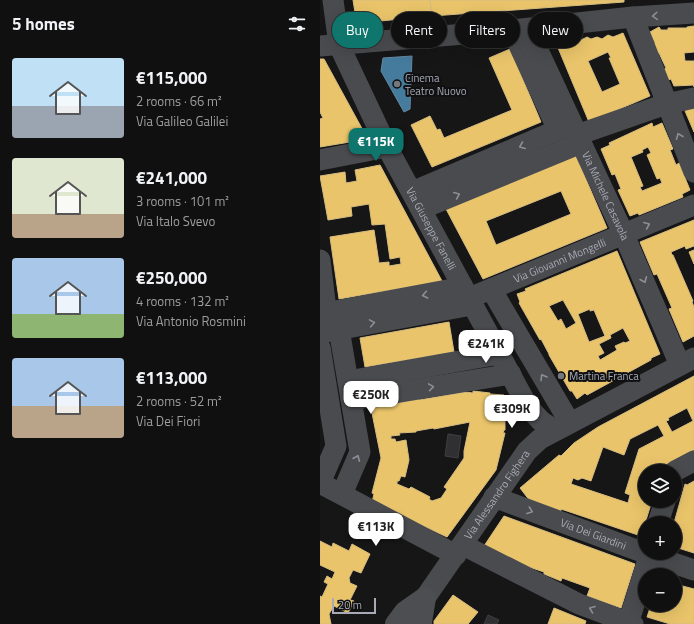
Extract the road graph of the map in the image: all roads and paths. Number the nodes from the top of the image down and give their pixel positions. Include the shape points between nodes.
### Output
1 (333, 0) edge
2 (694, 13) edge
3 (632, 17) junction
4 (520, 29) joint
5 (455, 34) edge
6 (329, 45) edge
7 (694, 98) edge
8 (666, 104) junction
9 (572, 133) junction
10 (387, 147) junction
11 (320, 160) edge
12 (694, 172) edge
13 (416, 201) junction
14 (694, 205) edge
15 (624, 235) junction
16 (320, 260) edge
17 (491, 289) junction
18 (468, 297) junction
19 (326, 328) edge
20 (499, 354) junction
21 (687, 362) edge
22 (510, 374) junction
23 (350, 390) junction
24 (528, 408) junction
25 (562, 426) junction
26 (526, 451) junction
27 (694, 461) edge
28 (682, 467) edge
29 (320, 483) edge
30 (342, 494) junction
31 (494, 497) junction
32 (320, 498) edge
33 (638, 550) edge
34 (455, 555) junction
35 (648, 560) edge
36 (666, 560) edge
37 (694, 570) edge
38 (425, 598) junction
39 (396, 624) edge
40 (419, 624) edge
41 (630, 624) edge

1 - 6 street, Via Giuseppe Fanelli
2 -> 3 street
3 - 4 street
3 - 8 street
4 - 9 street, Via Michele Casavola
5 - 6 street
6 - 10 street, Via Giuseppe Fanelli
7 - 8 street
8 - 9 street
12 -> 8 street
9 - 13 street
9 - 15 street, Via Michele Casavola
10 - 11 street
10 - 13 street, Via Giuseppe Fanelli
13 - 18 street, Via Giuseppe Fanelli
15 -> 14 street, Via Giovanni Mongelli
15 - 17 street, Via Giovanni Mongelli
15 -> 21 street, Via Michele Casavola
16 - 19 street
17 - 18 street, Via Giovanni Mongelli
25 -> 17 street
18 - 19 street, Via Giovanni Mongelli
18 - 20 street, Via Giuseppe Fanelli
19 - 23 street
19 - 29 street via 336,446
20 - 22 street, Via Giuseppe Fanelli
20 - 23 street
21 - 25 street, Via Alessandro Fighera
23 -> 22 street
22 - 24 street, Via Giuseppe Fanelli
30 -> 23 street via 360,452
24 - 25 street via 541,421
24 - 26 street
25 - 26 street, Via Alessandro Fighera
26 - 31 street, Via Alessandro Fighera
27 - 28 street
29 - 30 street
30 - 34 street
31 -> 33 street, Via Dei Giardini
31 - 34 street, Via Alessandro Fighera
32 - 34 street
34 - 38 street, Via Alessandro Fighera
41 -> 34 street
35 - 41 street
36 - 37 street, Via Dei Giardini
38 - 39 main road via 405,612
38 - 40 main road

